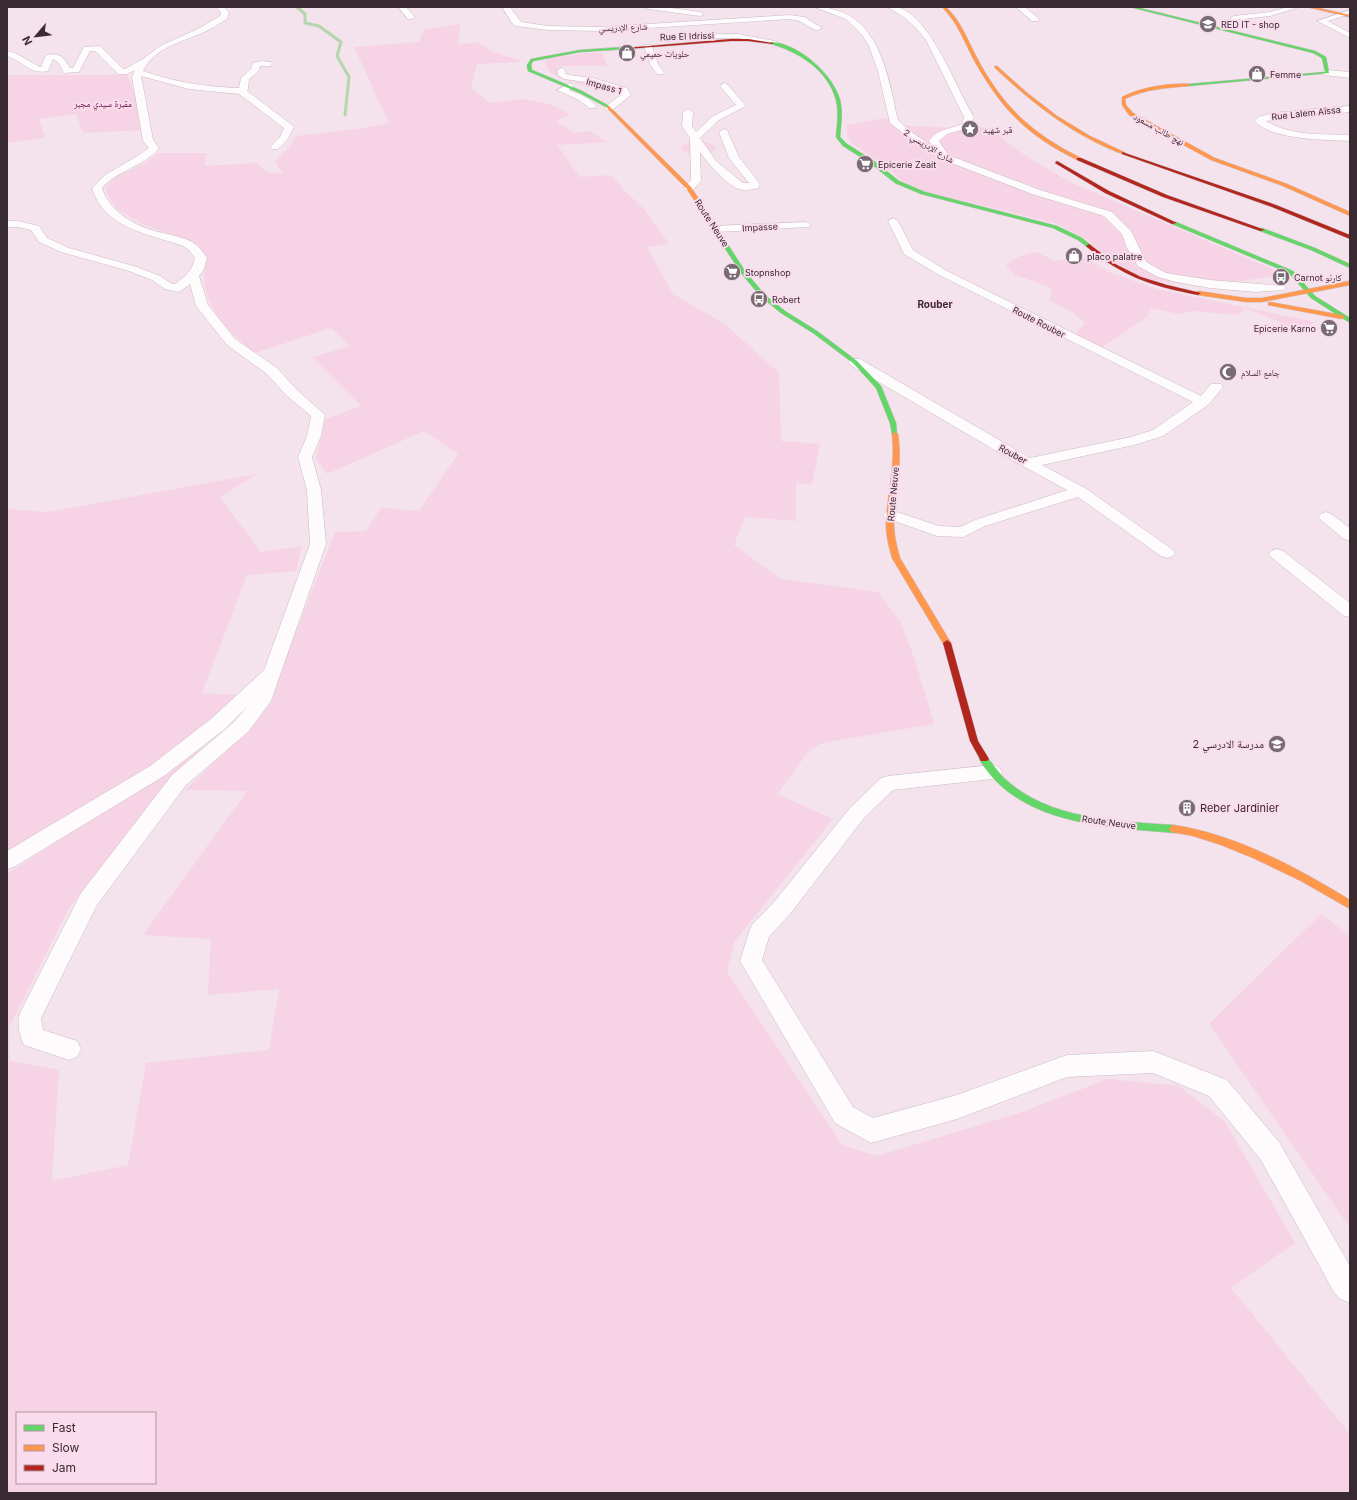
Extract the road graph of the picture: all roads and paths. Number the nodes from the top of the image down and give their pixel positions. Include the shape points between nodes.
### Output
1 (220, 7) edge
2 (402, 7) edge
3 (506, 7) edge
4 (648, 7) edge
5 (818, 7) edge
6 (891, 7) edge
7 (944, 7) edge
8 (1020, 7) edge
9 (1132, 7) edge
10 (1296, 7) edge
11 (1309, 7) edge
12 (1350, 12) edge
13 (1340, 14) junction
14 (1350, 16) edge
15 (411, 17) dead end
16 (1234, 18) dead end
17 (749, 19) junction
18 (1035, 19) dead end
19 (818, 28) dead end
20 (600, 29) junction
21 (638, 36) dead end
22 (1350, 36) edge
23 (655, 37) dead end
24 (775, 43) junction
25 (648, 47) junction
26 (7, 53) edge
27 (145, 61) junction
28 (268, 64) dead end
29 (654, 64) junction
30 (643, 66) dead end
31 (561, 71) dead end
32 (138, 72) junction
33 (660, 72) dead end
34 (1327, 73) junction
35 (1350, 75) edge
36 (989, 82) junction
37 (570, 86) junction
38 (724, 86) dead end
39 (241, 91) junction
40 (1014, 97) dead end
41 (592, 106) dead end
42 (609, 108) junction
43 (1350, 109) edge
44 (688, 112) dead end
45 (1025, 112) dead end
46 (1008, 122) dead end
47 (724, 132) dead end
48 (695, 138) junction
49 (1350, 138) edge
50 (276, 147) dead end
51 (944, 156) junction
52 (1050, 157) dead end
53 (689, 188) junction
54 (1350, 214) edge
55 (893, 221) dead end
56 (7, 224) edge
57 (805, 225) dead end
58 (716, 230) junction
59 (1350, 237) edge
60 (1317, 241) dead end
61 (1350, 266) edge
62 (193, 276) junction
63 (1350, 283) edge
64 (1301, 284) junction
65 (1334, 287) junction
66 (1280, 288) junction
67 (1308, 292) junction
68 (1211, 295) junction
69 (1246, 300) junction
70 (1346, 319) edge
71 (855, 362) junction
72 (1216, 387) dead end
73 (1203, 402) junction
74 (1029, 463) junction
75 (1080, 491) junction
76 (891, 515) junction
77 (1326, 517) dead end
78 (1350, 536) edge
79 (1167, 553) dead end
80 (1278, 554) dead end
81 (1350, 612) edge
82 (272, 672) junction
83 (992, 772) junction
84 (7, 861) edge
85 (1350, 905) edge
86 (69, 1049) dead end
87 (1350, 1289) edge

1 - 27 street via 225,12 217,24 163,45
2 - 15 street
3 - 20 street, شارع الإدريسي via 514,21 519,24 548,28
4 - 17 street, شارع الإدريسي
5 - 51 street, شارع الإدريسي 2 via 857,23 879,57 894,124
6 - 51 street via 910,17 928,38 969,116 966,126 947,130 936,137 934,144
7 - 36 main road via 954,17
8 - 18 street
9 - 34 main road via 1314,52 1324,57
10 - 16 street via 1270,14
11 - 13 main road
12 - 13 street
13 - 14 main road
13 - 22 street via 1318,24
17 - 19 street, شارع الإدريسي via 790,17
17 - 20 street, شارع الإدريسي
20 - 21 street
23 - 24 street, Rue El Idrissi via 738,36
24 - 25 main road, Route Neuve via 719,40
24 - 68 main road, Route Neuve via 801,54 822,73 835,89 840,102 838,137 845,145 898,182 923,194 1055,227 1080,239 1106,262 1142,280 1162,287
25 - 29 street
25 - 37 main road, Route Neuve via 560,52 531,60 530,71 545,79
26 - 27 street via 20,58 37,71 45,69 47,60 54,55 61,59 67,71 76,70 87,49 92,47 97,48 121,72
27 - 32 street
28 - 39 street via 256,64 255,70 245,78 244,90
29 - 30 street
29 - 33 street
31 - 42 street, Impass 1 via 562,75 567,77 624,90 627,95
32 - 39 street via 164,81 202,89
32 - 62 street via 136,76 148,141 154,148 147,156 101,182 97,192 107,207 129,224 190,246 201,258
34 - 35 street
34 - 54 main road, نهج طالب مسعود via 1154,88 1134,92 1123,98 1124,106 1131,114 1213,159 1285,185
36 - 46 main road
36 - 61 main road via 1015,120 1034,135 1072,156 1174,200 1304,245
37 - 41 street via 561,90 582,98
37 - 42 main road, Route Neuve
38 - 48 street via 742,106 718,115
39 - 50 street via 288,127 281,143
40 - 59 main road via 994,63 1034,102 1063,123 1094,140 1271,203
42 - 53 main road, Route Neuve
43 - 49 street, Rue Lalem Aïssa via 1273,116 1260,121 1270,127 1307,136
44 - 48 street via 687,126
45 - 60 main road via 1050,133 1104,162 1195,198
47 - 48 street via 734,158 754,186 740,186 713,163
48 - 53 street via 696,181
51 - 66 street, شارع الإدريسي 2 via 1036,192 1108,214 1127,233 1142,264 1162,275 1210,284
52 - 64 main road via 1094,185 1142,209 1291,272
53 - 58 main road, Route Neuve
55 - 73 street, Route Rouber via 908,252 942,274
56 - 62 street via 35,228 42,240 65,250 133,269 156,278 169,287 178,288
57 - 58 street, Impasse
58 - 71 main road, Route Neuve via 743,272 763,296
62 - 82 street via 202,306 231,342 272,371 292,393 318,415 314,436 305,457 314,490 318,544
63 - 65 main road
64 - 65 main road via 1314,280
64 - 66 main road
64 - 67 main road
65 - 67 main road
66 - 68 main road
67 - 69 main road via 1278,298
67 - 70 main road
68 - 69 main road
69 - 70 main road
71 - 74 street, Rouber
71 - 76 main road, Route Neuve via 879,387 894,423 898,448
72 - 73 street
73 - 74 street via 1158,433 1134,441
74 - 75 street, Rouber
75 - 76 street via 980,523 963,532 937,532
75 - 79 street, Rouber
76 - 83 main road, Route Neuve via 896,558 946,639 974,742
77 - 78 street
80 - 81 street
82 - 84 street via 219,723 157,771
82 - 86 street via 262,701 240,727 179,780 89,899 29,1018 32,1037
83 - 85 main road, Route Neuve via 1022,798 1059,813 1092,821 1191,831 1248,851 1317,884
83 - 87 street via 888,783 857,813 782,908 759,933 751,961 844,1115 872,1131 957,1107 1066,1066 1153,1062 1218,1088 1270,1151

